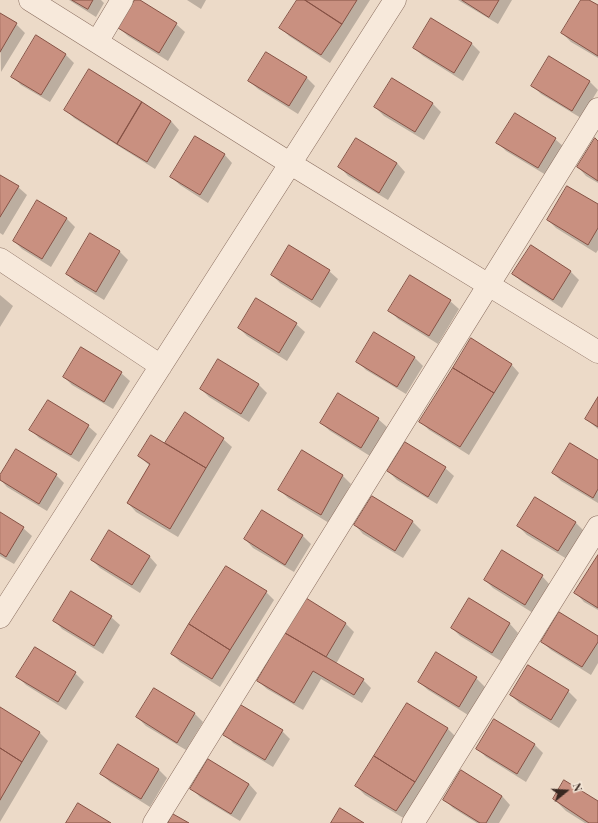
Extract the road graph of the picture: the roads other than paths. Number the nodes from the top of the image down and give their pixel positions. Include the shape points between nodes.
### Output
1 (30, 0) edge
2 (122, 0) edge
3 (395, 0) edge
4 (97, 42) junction
5 (598, 109) edge
6 (291, 164) junction
7 (0, 260) edge
8 (488, 285) junction
9 (598, 352) edge
10 (162, 366) junction
11 (598, 527) edge
12 (0, 617) edge
13 (154, 823) edge
14 (413, 823) edge

1 - 4 street
2 - 4 street
3 - 6 street
4 - 6 street
5 - 8 street
6 - 8 street
6 - 10 street
7 - 10 street
8 - 9 street
8 - 13 street
10 - 12 street
11 - 14 street

